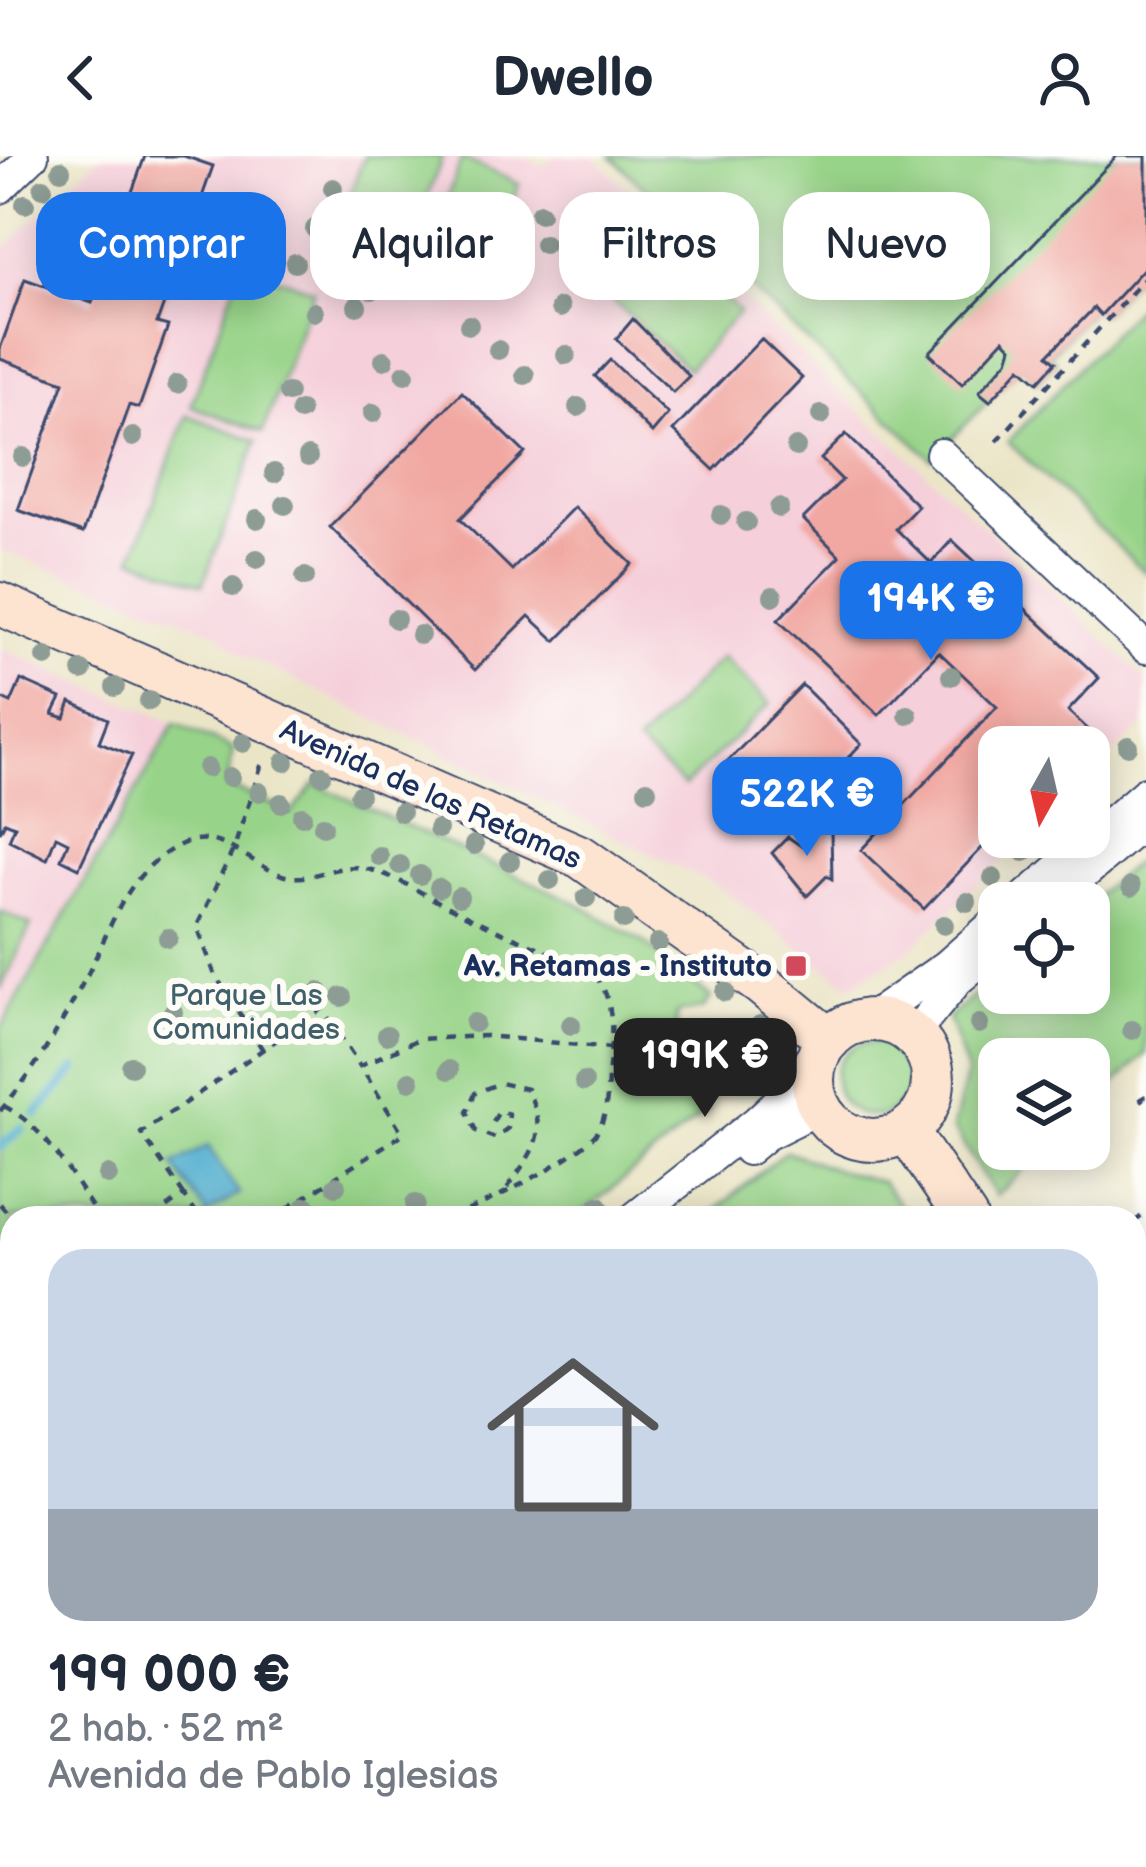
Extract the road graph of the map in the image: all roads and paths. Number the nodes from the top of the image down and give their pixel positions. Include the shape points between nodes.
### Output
1 (30, 157) edge
2 (0, 188) edge
3 (1146, 277) edge
4 (997, 441) dead end
5 (941, 454) dead end
6 (0, 604) edge
7 (1146, 648) edge
8 (275, 724) junction
9 (1146, 792) edge
10 (1146, 821) edge
11 (234, 848) junction
12 (1042, 882) edge
13 (1075, 882) edge
14 (978, 937) edge
15 (978, 963) edge
16 (867, 1021) junction
17 (913, 1035) junction
18 (610, 1048) junction
19 (263, 1050) junction
20 (817, 1059) junction
21 (360, 1066) junction
22 (1146, 1096) edge
23 (1146, 1105) edge
24 (2, 1108) edge
25 (493, 1122) dead end
26 (906, 1130) junction
27 (502, 1194) junction
28 (184, 1195) junction
29 (91, 1206) edge
30 (169, 1206) edge
31 (191, 1206) edge
32 (294, 1206) edge
33 (476, 1206) edge
34 (649, 1206) edge
35 (679, 1206) edge
36 (958, 1206) edge

1 - 2 street
3 - 4 path
5 - 7 street
6 - 8 street, Avenida de las Retamas
8 - 11 path
8 - 20 street, Avenida de las Retamas via 580,857 761,984
9 - 12 street
10 - 13 street
11 - 18 path via 284,877 361,867 574,963 596,976 610,1000
11 - 19 path via 197,926 215,975
11 - 24 path via 197,839 178,846 127,891 63,1020
14 - 16 street
15 - 17 street
16 - 17 street
16 - 20 street via 840,1030
17 - 26 street via 932,1066 933,1085
18 - 20 path
18 - 21 path via 486,1036 419,1039
18 - 27 path via 597,1133
19 - 21 path via 322,1009
19 - 28 path via 141,1132
20 - 26 street via 832,1124 868,1140
20 - 34 street via 757,1121
20 - 35 street via 766,1135
21 - 32 path via 403,1134
22 - 23 path
24 - 29 path via 39,1132
25 - 27 path via 499,1111 509,1114 508,1128 495,1138 476,1131 466,1112 475,1094 500,1083 527,1089 539,1136
26 - 36 street
27 - 33 path
28 - 30 path
28 - 31 path

